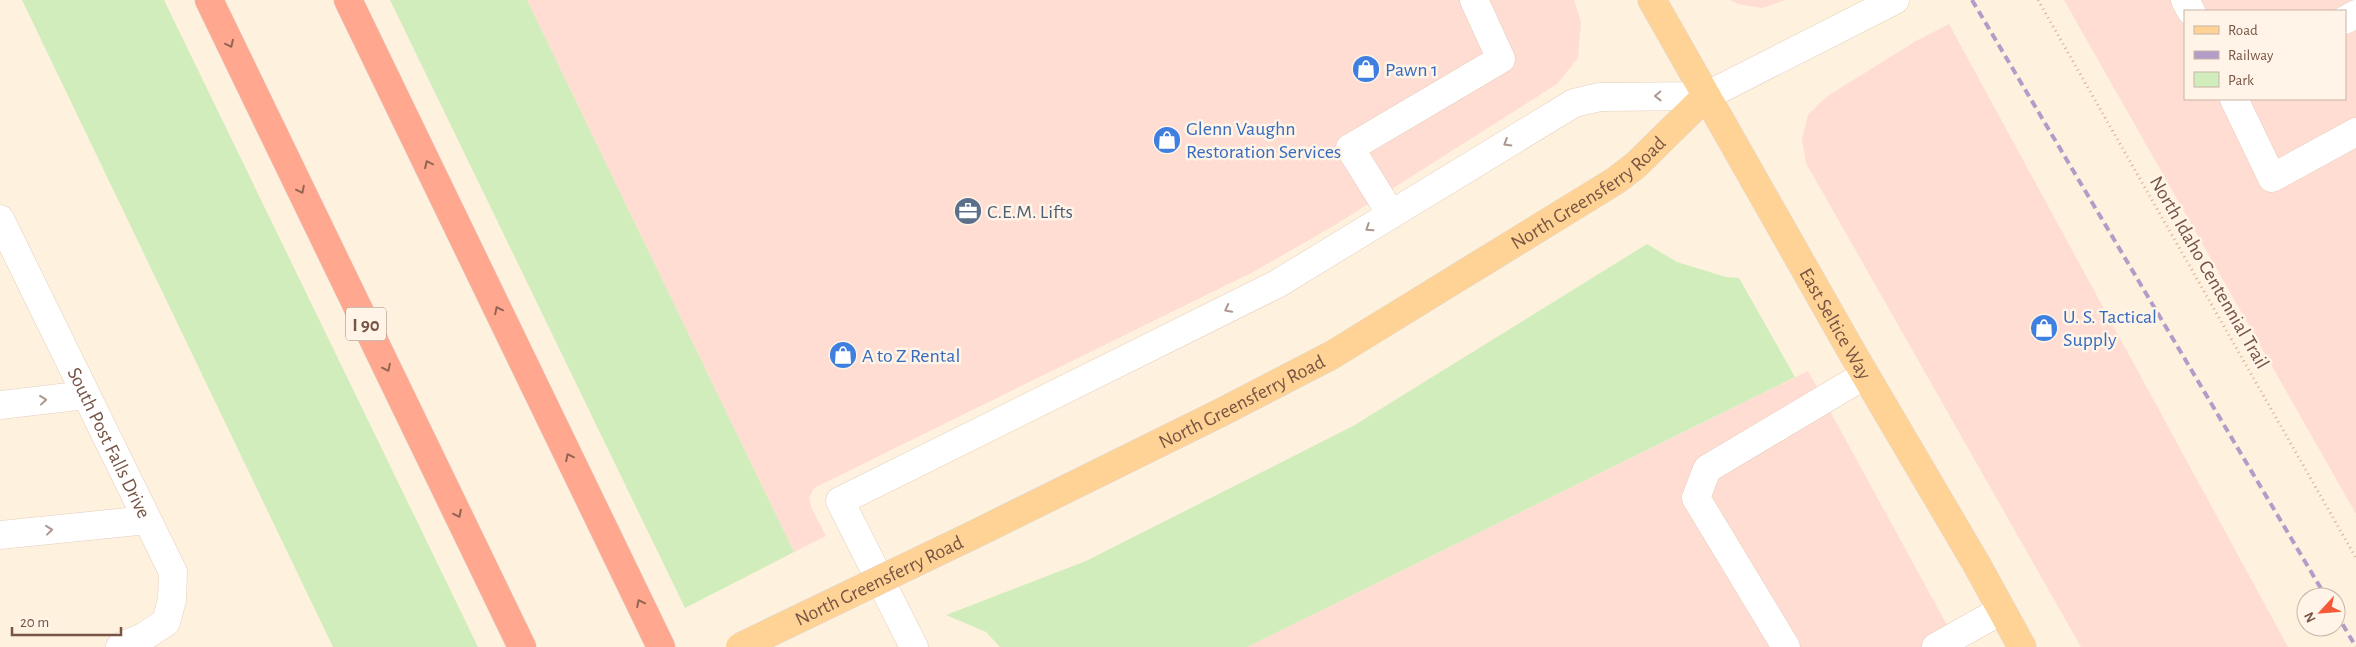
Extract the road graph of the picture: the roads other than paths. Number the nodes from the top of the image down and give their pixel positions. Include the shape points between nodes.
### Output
1 (209, 0) edge
2 (348, 0) edge
3 (1474, 0) edge
4 (1652, 0) edge
5 (1895, 0) edge
6 (1706, 96) junction
7 (2234, 100) edge
8 (2356, 132) edge
9 (1391, 214) junction
10 (0, 219) edge
11 (13, 272) edge
12 (1865, 375) junction
13 (86, 395) junction
14 (0, 405) edge
15 (147, 520) junction
16 (0, 535) edge
17 (2002, 610) junction
18 (120, 647) edge
19 (522, 647) edge
20 (661, 647) edge
21 (740, 647) edge
22 (914, 647) edge
23 (1786, 647) edge
24 (1936, 647) edge
25 (2022, 647) edge

1 -> 19 highway, I 90
20 -> 2 highway
3 - 9 street via 1501,59 1350,148
4 - 6 main road, East Seltice Way
5 - 6 street, North Greensferry Road
6 -> 9 street, North Greensferry Road via 1600,97 1574,103
6 - 12 main road, East Seltice Way
6 - 21 main road, North Greensferry Road, bridge via 1636,166 1615,181 1376,329 1278,384
7 - 8 street via 2272,178
9 -> 22 street, North Greensferry Road via 1277,284 840,501
10 - 11 street, South Post Falls Drive
11 - 13 street, South Post Falls Drive
12 - 17 main road, East Seltice Way
12 - 23 street via 1708,469 1696,498
14 -> 13 street
13 - 15 street, South Post Falls Drive
16 -> 15 street
15 - 18 street, South Post Falls Drive via 173,572 172,600 166,622
17 - 24 street
17 - 25 main road, East Seltice Way

